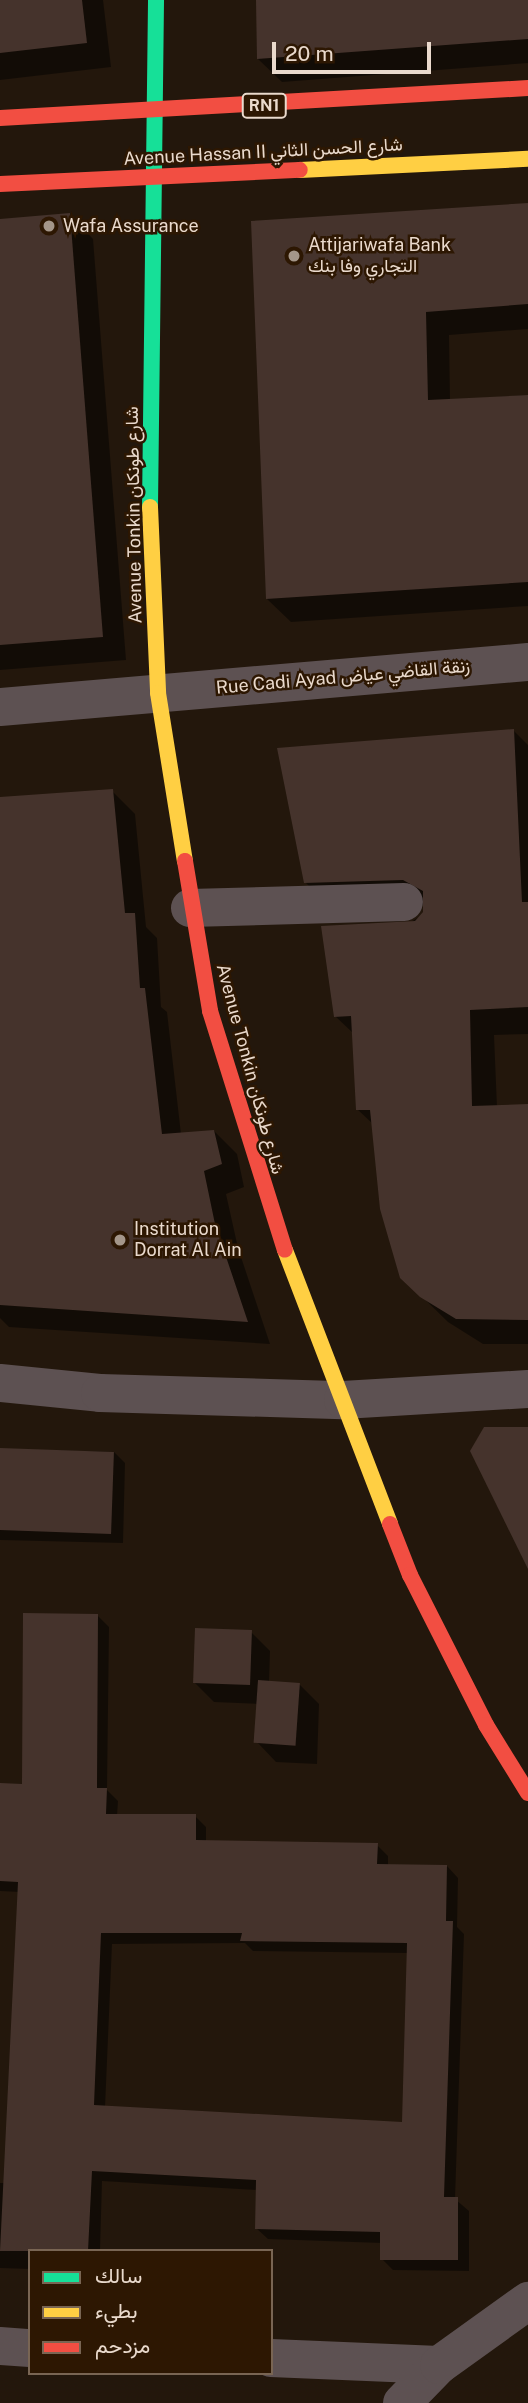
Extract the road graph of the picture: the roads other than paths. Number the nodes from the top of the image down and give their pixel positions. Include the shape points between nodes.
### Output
1 (156, 0) edge
2 (528, 88) edge
3 (156, 112) junction
4 (0, 118) edge
5 (528, 159) edge
6 (154, 176) junction
7 (0, 184) edge
8 (528, 662) edge
9 (158, 692) junction
10 (0, 707) edge
11 (404, 902) dead end
12 (190, 908) junction
13 (0, 1383) edge
14 (528, 1389) edge
15 (342, 1400) junction
16 (528, 1793) edge
17 (528, 2301) edge
18 (0, 2346) edge
19 (28, 2347) edge
20 (273, 2358) edge
21 (439, 2365) junction
22 (402, 2403) edge

1 - 3 street, Avenue Tonkin شارع طونكان
2 - 3 street, RN1
3 - 4 street, RN1
3 - 6 street, Avenue Tonkin شارع طونكان
5 - 6 street, Avenue Hassan II شارع الحسن الثاني
6 - 7 street, Avenue Hassan II شارع الحسن الثاني
6 - 9 street, Avenue Tonkin شارع طونكان via 150,500
8 - 9 street, Rue Cadi Ayad زنقة القاضي عياض
9 - 10 street, Rue Cadi Ayad زنقة القاضي عياض
9 - 12 street, Avenue Tonkin شارع طونكان
11 - 12 street
12 - 15 street, Avenue Tonkin شارع طونكان via 210,1010 266,1200
13 - 15 street via 100,1393
14 - 15 street
15 - 16 street, Avenue Tonkin شارع طونكان via 410,1575 486,1725
17 - 21 street
18 - 19 street
20 - 21 street
21 - 22 street

